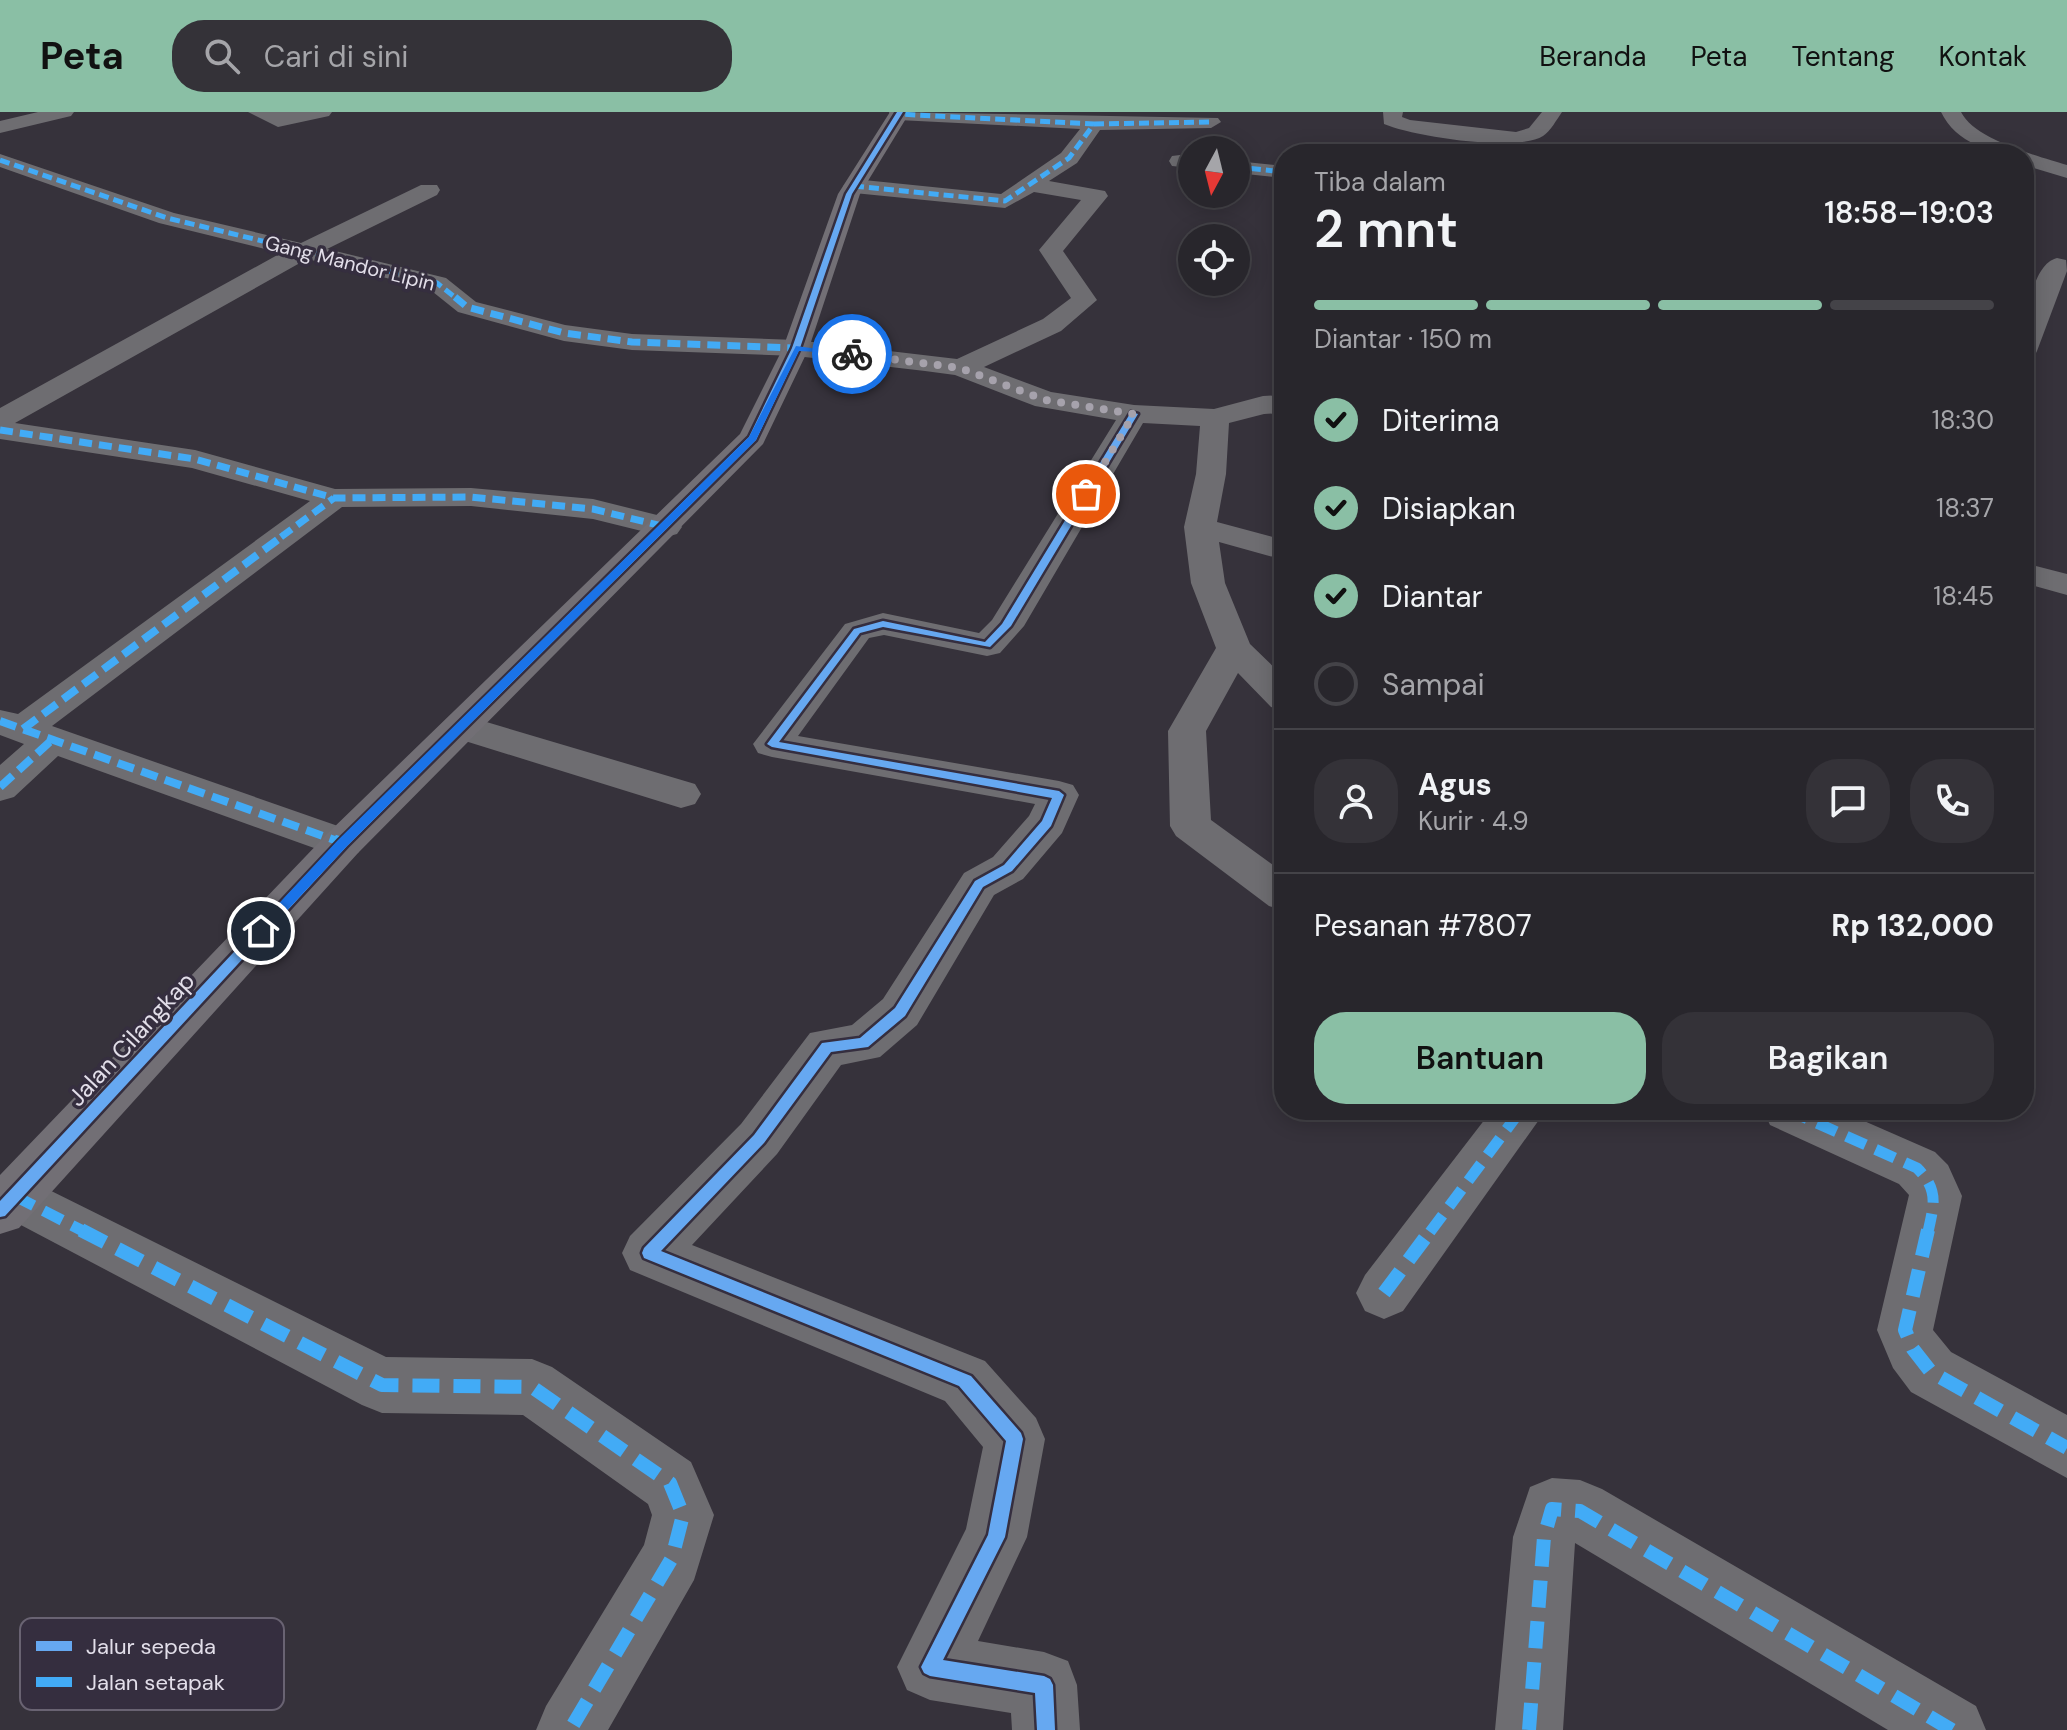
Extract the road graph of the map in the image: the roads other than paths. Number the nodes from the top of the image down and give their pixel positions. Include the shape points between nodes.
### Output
1 (64, 112) edge
2 (258, 112) edge
3 (322, 112) edge
4 (1393, 112) edge
5 (1552, 112) edge
6 (1951, 112) edge
7 (899, 113) edge
8 (1211, 122) dead end
9 (1094, 124) junction
10 (0, 127) edge
11 (1992, 144) edge
12 (0, 160) edge
13 (2034, 161) edge
14 (1250, 168) edge
15 (1274, 171) edge
16 (2067, 172) edge
17 (1033, 185) junction
18 (854, 186) junction
19 (429, 190) dead end
20 (303, 250) junction
21 (2053, 265) edge
22 (2034, 321) edge
23 (796, 348) junction
24 (960, 368) junction
25 (1274, 404) edge
26 (1134, 414) junction
27 (1215, 418) junction
28 (0, 420) edge
29 (0, 430) edge
30 (334, 498) junction
31 (666, 527) junction
32 (1200, 527) junction
33 (1274, 547) edge
34 (2034, 576) edge
35 (2067, 585) edge
36 (1234, 648) junction
37 (1274, 689) edge
38 (463, 727) junction
39 (26, 730) edge
40 (0, 787) edge
41 (681, 794) dead end
42 (343, 843) junction
43 (1274, 888) edge
44 (1514, 1120) edge
45 (1810, 1120) edge
46 (7, 1204) edge
47 (1384, 1293) dead end
48 (2067, 1448) edge
49 (570, 1730) edge
50 (1046, 1730) edge
51 (1529, 1730) edge
52 (1952, 1730) edge

1 - 10 street
2 - 3 street via 278,121
4 - 5 street via 1391,120 1406,126 1517,138 1536,132
6 - 11 street via 1958,126
7 - 9 street
7 - 18 street, Jalan Cilangkap
8 - 9 street
9 - 17 street via 1069,158
12 - 20 street, Gang Mandor Lipin via 167,218
13 - 16 street
14 - 15 street
17 - 18 street via 1005,201
17 - 24 street via 1097,196 1051,250 1056,267 1081,288 1084,300 1052,325
18 - 23 street, Jalan Cilangkap
19 - 20 street
20 - 23 street, Gang Mandor Lipin via 437,283 467,307 564,333 632,342
20 - 28 street
21 - 22 street
23 - 24 street, Gang Mandor Lipin
23 - 31 street, Jalan Cilangkap via 753,438
24 - 26 street, Gang Mandor Lipin via 1045,400
25 - 27 street, Gang Mandor Lipin
26 - 27 street, Gang Mandor Lipin
26 - 50 street via 1006,626 987,645 883,624 857,631 772,744 1059,795 1047,823 1008,868 979,884 900,1012 863,1043 827,1047 759,1139 649,1253 965,1381 1015,1439 996,1537 930,1667 1044,1685
27 - 32 street
29 - 30 street via 195,459
30 - 31 street via 471,497 593,509
30 - 39 street
31 - 38 street, Jalan Cilangkap
32 - 33 street
32 - 36 street via 1208,583
34 - 35 street
36 - 37 street
36 - 43 street via 1187,731 1191,826
38 - 41 street
38 - 42 street, Jalan Cilangkap
39 - 40 street
39 - 42 street
42 - 46 street, Jalan Cilangkap
44 - 47 street
45 - 48 street via 1917,1168 1930,1181 1936,1196 1905,1330 1931,1372
46 - 49 street via 382,1385 532,1387 670,1483 683,1515 672,1558
51 - 52 street via 1544,1537 1552,1509 1580,1511

